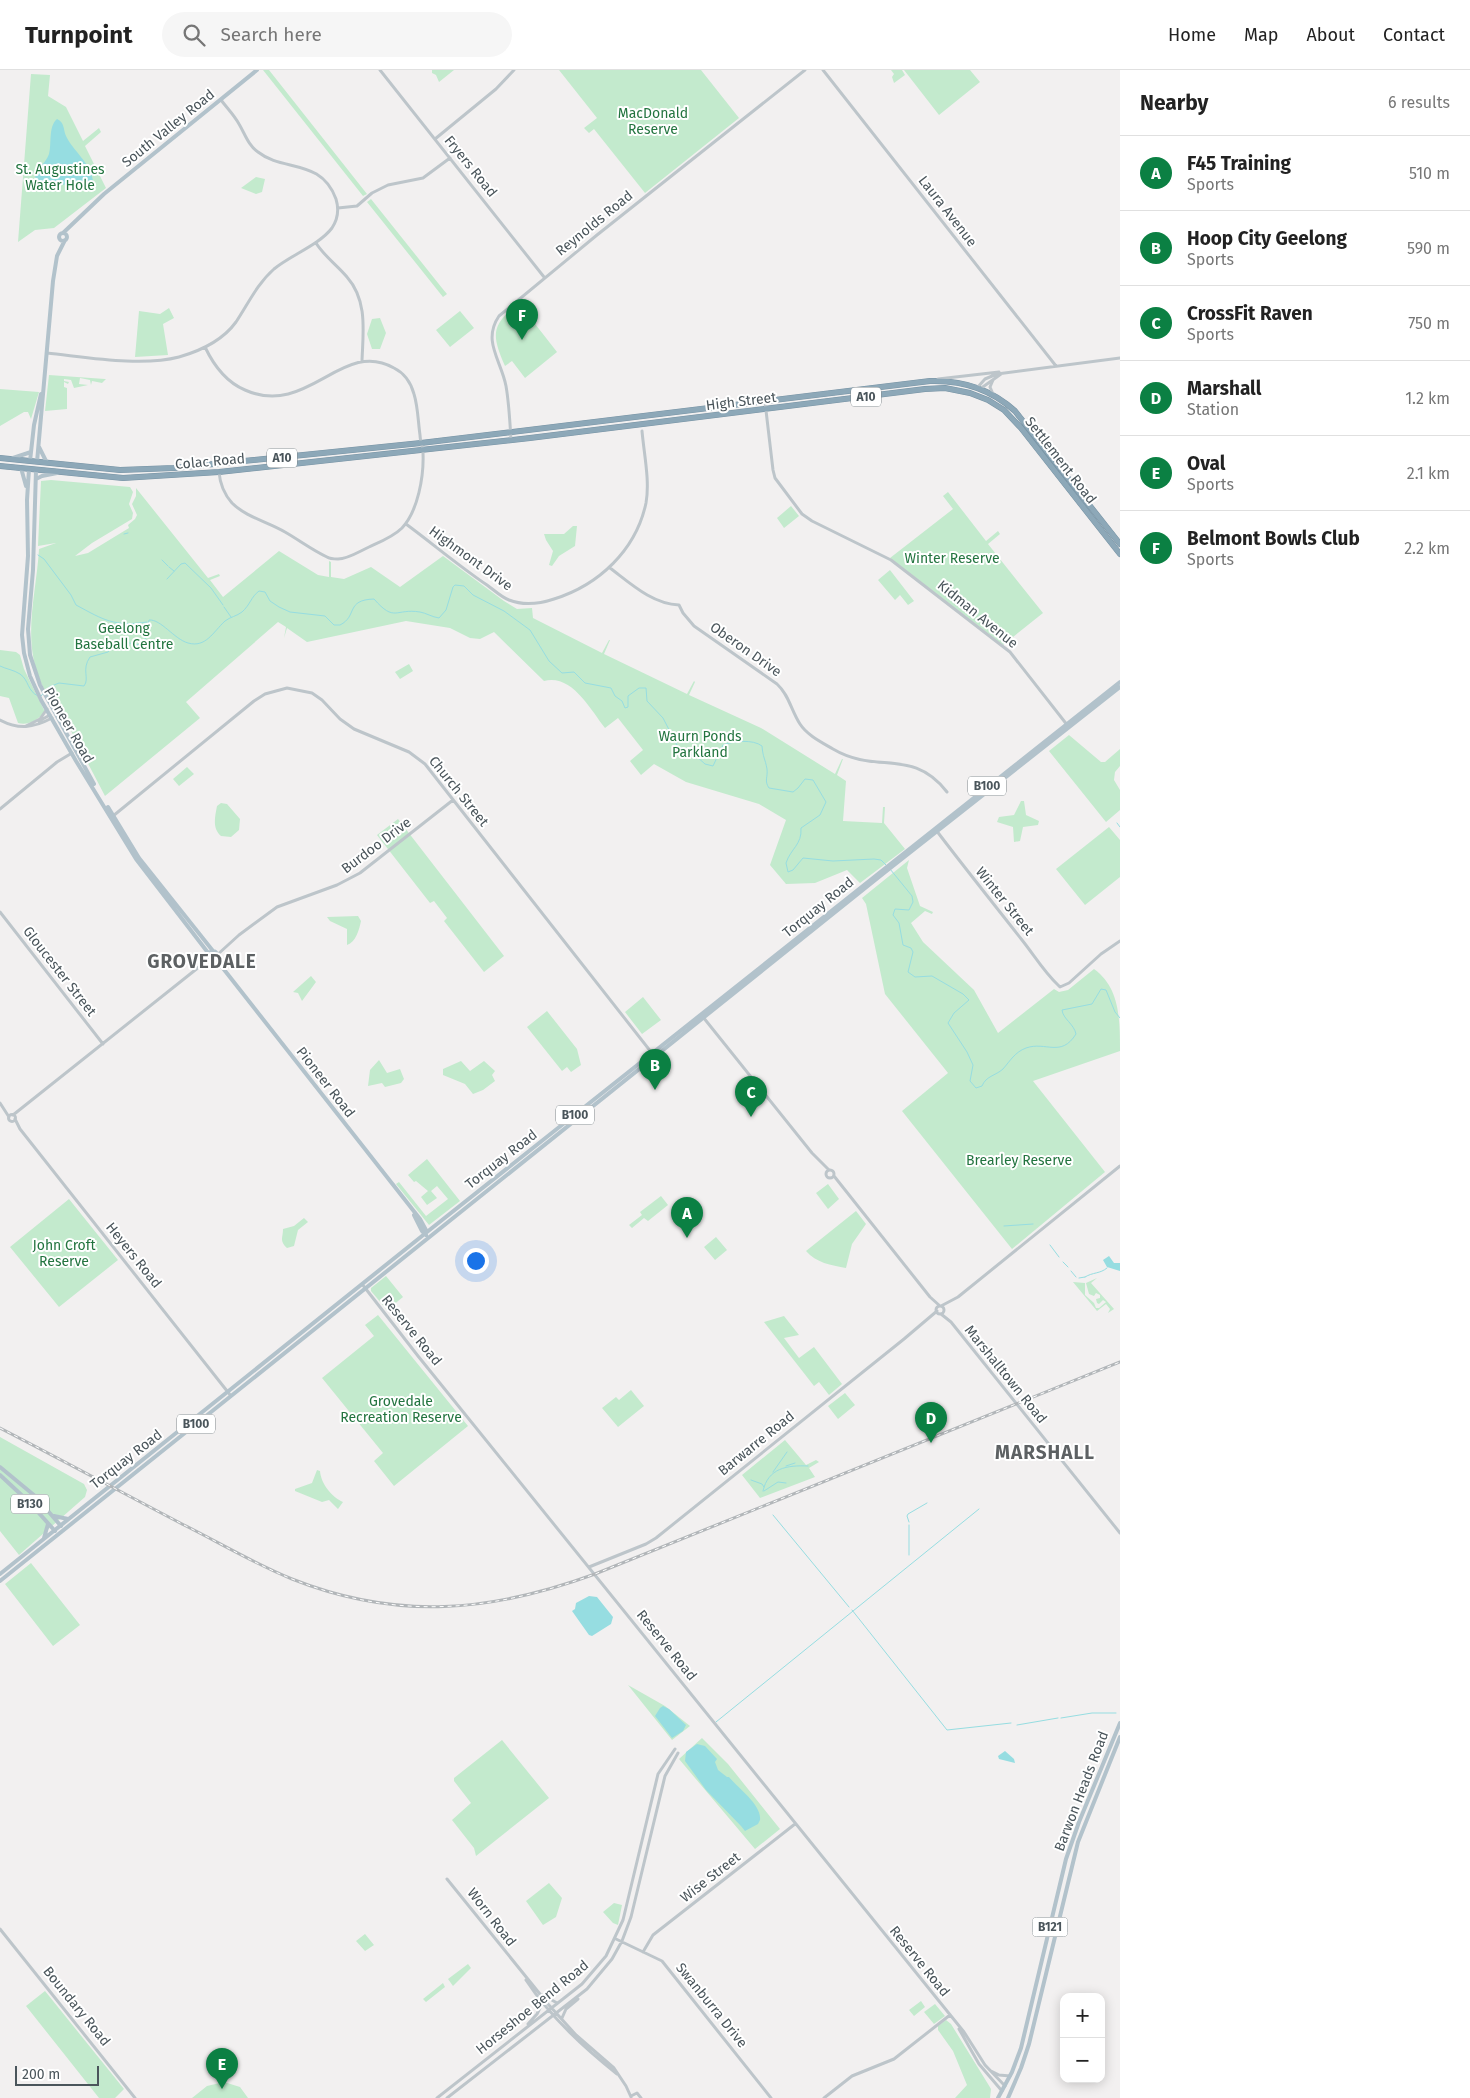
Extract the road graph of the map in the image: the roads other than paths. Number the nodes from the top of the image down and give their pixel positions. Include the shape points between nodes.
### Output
1 (257, 70) edge
2 (380, 70) edge
3 (514, 70) edge
4 (805, 70) edge
5 (823, 70) edge
6 (221, 100) junction
7 (434, 139) junction
8 (450, 158) junction
9 (338, 208) junction
10 (316, 243) junction
11 (544, 277) junction
12 (205, 347) junction
13 (47, 353) junction
14 (1120, 358) edge
15 (362, 362) junction
16 (1056, 366) junction
17 (1006, 372) junction
18 (993, 379) junction
19 (930, 382) junction
20 (907, 384) junction
21 (978, 388) junction
22 (43, 390) junction
23 (906, 392) junction
24 (973, 393) junction
25 (993, 395) junction
26 (765, 402) junction
27 (1003, 402) junction
28 (765, 409) junction
29 (1004, 410) junction
30 (642, 431) dead end
31 (33, 432) junction
32 (39, 433) junction
33 (511, 433) junction
34 (511, 440) junction
35 (38, 445) junction
36 (422, 447) junction
37 (31, 452) junction
38 (0, 458) edge
39 (8, 459) junction
40 (30, 461) junction
41 (37, 462) junction
42 (47, 463) junction
43 (0, 466) edge
44 (21, 468) junction
45 (29, 469) junction
46 (36, 470) junction
47 (62, 472) junction
48 (219, 472) junction
49 (36, 480) junction
50 (27, 490) junction
51 (1084, 505) junction
52 (406, 524) junction
53 (1120, 544) edge
54 (28, 546) junction
55 (33, 548) junction
56 (1120, 554) edge
57 (610, 568) junction
58 (24, 650) junction
59 (29, 650) junction
60 (1120, 682) edge
61 (1120, 687) edge
62 (47, 709) junction
63 (56, 714) junction
64 (51, 716) junction
65 (0, 720) edge
66 (1067, 726) junction
67 (24, 727) junction
68 (74, 752) junction
69 (948, 792) dead end
70 (453, 800) junction
71 (0, 809) edge
72 (112, 817) junction
73 (936, 830) junction
74 (0, 912) edge
75 (1120, 941) edge
76 (213, 955) junction
77 (703, 1016) junction
78 (103, 1044) junction
79 (654, 1055) junction
80 (1, 1105) edge
81 (13, 1117) junction
82 (1120, 1166) edge
83 (828, 1171) junction
84 (833, 1177) junction
85 (420, 1222) junction
86 (432, 1228) junction
87 (426, 1236) junction
88 (416, 1242) junction
89 (363, 1286) junction
90 (940, 1310) junction
91 (230, 1394) junction
92 (0, 1467) edge
93 (0, 1475) edge
94 (54, 1516) junction
95 (68, 1519) junction
96 (48, 1524) junction
97 (61, 1524) junction
98 (64, 1529) junction
99 (54, 1530) junction
100 (1120, 1533) edge
101 (58, 1535) junction
102 (44, 1538) junction
103 (589, 1567) junction
104 (0, 1574) edge
105 (0, 1581) edge
106 (1120, 1723) edge
107 (1120, 1737) edge
108 (660, 1770) junction
109 (666, 1773) junction
110 (652, 1798) junction
111 (658, 1800) junction
112 (795, 1824) junction
113 (635, 1870) junction
114 (642, 1872) junction
115 (447, 1879) dead end
116 (0, 1929) edge
117 (616, 1939) junction
118 (622, 1941) junction
119 (643, 1952) junction
120 (603, 1961) junction
121 (608, 1965) junction
122 (519, 1969) junction
123 (587, 1989) junction
124 (537, 1991) junction
125 (558, 2003) junction
126 (542, 2004) junction
127 (550, 2010) junction
128 (555, 2014) junction
129 (950, 2014) junction
130 (562, 2019) junction
131 (954, 2020) junction
132 (517, 2035) junction
133 (582, 2042) junction
134 (985, 2066) junction
135 (1010, 2076) junction
136 (626, 2086) junction
137 (1004, 2086) junction
138 (1002, 2091) junction
139 (1011, 2092) junction
140 (636, 2093) junction
141 (631, 2097) edge
142 (135, 2098) edge
143 (438, 2098) edge
144 (447, 2098) edge
145 (641, 2098) edge
146 (772, 2098) edge
147 (824, 2098) edge
148 (998, 2098) edge
149 (1008, 2098) edge

1 - 6 main road, South Valley Road
2 - 7 street, Fryers Road
3 - 7 street via 496,89
4 - 11 street, Reynolds Road
5 - 16 street, Laura Avenue
6 - 9 street via 256,150 267,158 299,166 318,176 332,192
6 - 13 main road, South Valley Road via 104,194 64,234 53,281
7 - 8 street, Fryers Road
8 - 9 street via 423,178 388,185 357,206
8 - 11 street, Fryers Road
9 - 10 street via 332,228
10 - 12 street via 288,258 269,274 229,330
10 - 15 street via 348,278 360,298 364,316
11 - 33 street, Reynolds Road via 503,311 493,328 492,343 506,385
12 - 13 street via 179,357 153,361
12 - 15 street via 227,379 242,389 265,396 295,393 340,368
13 - 22 main road, South Valley Road
14 - 16 street, High Street
15 - 36 street via 388,364 406,378 414,393
16 - 17 street, High Street
17 - 18 street, High Street
17 - 19 street, High Street
17 - 21 street, High Street via 990,376
18 - 21 street, High Street
18 - 25 street via 990,387
19 - 20 highway, High Street / A10
19 - 21 highway, High Street / A10 via 951,382
20 - 23 highway
20 - 26 highway, High Street / A10
21 - 24 highway
21 - 25 highway, Settlement Road / A10
22 - 31 main road, South Valley Road
22 - 32 main road, South Valley Road
23 - 24 highway, High Street / A10 via 941,388
23 - 28 highway, High Street / A10
24 - 29 highway, Settlement Road / A10
25 - 27 highway, Settlement Road / A10
26 - 28 street, Kidman Avenue
26 - 33 highway, High Street / A10
27 - 29 highway
27 - 51 highway, Settlement Road / A10 via 1021,418 1085,499
28 - 34 highway, High Street / A10
28 - 66 street, Kidman Avenue via 776,478 802,514 891,560 1010,652
29 - 51 highway, Settlement Road / A10
30 - 57 street, Highmont Drive via 646,502 632,540
31 - 32 main road
31 - 37 main road, South Valley Road
32 - 35 main road, South Valley Road
33 - 34 street, Reynolds Road
33 - 36 highway, Colac Road / A10
34 - 36 highway, Colac Road / A10
35 - 41 main road, South Valley Road
35 - 42 main road
36 - 42 highway, Colac Road / A10 via 165,469 120,470
36 - 48 highway, Colac Road / A10
36 - 52 street via 418,491
37 - 39 main road
37 - 40 main road, South Valley Road
38 - 39 highway, Colac Road / A10
39 - 40 highway, Colac Road / A10
40 - 41 highway, Colac Road / A10
40 - 45 highway
41 - 42 highway, Colac Road / A10
41 - 46 highway
43 - 44 highway, Colac Road / A10
44 - 45 highway, Colac Road / A10
44 - 50 main road
45 - 46 highway, Colac Road / A10
45 - 50 main road, Pioneer Road
46 - 47 highway, Colac Road / A10
46 - 49 main road, Pioneer Road
47 - 48 highway, Colac Road / A10 via 139,478
47 - 49 main road
48 - 52 street via 224,492 239,509 331,559 346,557 378,543
49 - 55 main road, Pioneer Road
50 - 54 main road, Pioneer Road
51 - 53 highway, Settlement Road / A10
51 - 56 highway, Settlement Road / A10
52 - 57 street, Highmont Drive via 502,596 521,603 540,603 569,594
54 - 55 main road
54 - 58 main road, Pioneer Road via 22,630
55 - 59 main road, Pioneer Road
57 - 69 street, Oberon Drive via 656,600 679,605 694,626 781,688 800,724 812,736 859,760 923,769
58 - 59 main road
58 - 62 main road, Pioneer Road via 29,672
59 - 63 main road, Pioneer Road via 40,685
60 - 66 main road, Torquay Road / B100
61 - 66 main road, Torquay Road / B100
62 - 64 main road, Pioneer Road
62 - 67 street via 40,719
63 - 64 main road
63 - 68 main road, Pioneer Road
64 - 67 street via 40,724
64 - 68 main road, Pioneer Road
65 - 67 street
66 - 73 main road, Torquay Road / B100
68 - 71 street
68 - 72 main road, Pioneer Road
70 - 72 street, Church Street via 428,768 411,753 354,729 312,693 287,688 254,701
70 - 76 street, Burdoo Drive via 352,878 280,905
70 - 79 street, Church Street
72 - 76 main road, Pioneer Road via 143,866
73 - 75 street, Winter Street via 1060,987
73 - 77 main road, Torquay Road / B100
74 - 78 street, Gloucester Street
76 - 78 street, Burdoo Drive
76 - 85 main road, Pioneer Road
77 - 79 main road, Torquay Road / B100
77 - 83 street, Marshalltown Road
78 - 81 street, Burdoo Drive
79 - 86 main road, Torquay Road / B100
79 - 87 main road, Torquay Road / B100
80 - 81 street, Heyers Road
81 - 91 street, Heyers Road
82 - 90 street, Barwarre Road
83 - 84 street, Marshalltown Road via 833,1171
83 - 84 street, Marshalltown Road via 826,1176
84 - 90 street, Marshalltown Road
85 - 86 main road
85 - 87 main road, Pioneer Road
85 - 88 main road
86 - 87 main road, Torquay Road / B100
87 - 88 main road
87 - 89 main road, Torquay Road / B100
88 - 89 main road, Torquay Road / B100
89 - 91 main road, Torquay Road / B100
89 - 103 street, Reserve Road
90 - 100 street, Marshalltown Road
90 - 103 street, Barwarre Road via 656,1538
91 - 95 main road, Torquay Road / B100
91 - 98 main road, Torquay Road / B100
92 - 94 main road, B130 via 26,1487
93 - 96 main road, B130
94 - 95 main road
94 - 97 main road, B130
95 - 97 main road, Torquay Road / B100
96 - 99 main road, B130
96 - 102 main road
97 - 98 main road, B130
97 - 99 main road, B100
98 - 101 main road, B100
99 - 101 main road, B130
99 - 102 main road, B100
101 - 105 main road, B100
102 - 104 main road, B100
103 - 112 street, Reserve Road
106 - 135 main road, Barwon Heads Road / B121 via 1071,1844 1021,2048
107 - 139 main road, Barwon Heads Road / B121 via 1078,1842 1029,2044
108 - 109 street
108 - 109 street, Horseshoe Bend Road via 677,1751
108 - 110 street, Horseshoe Bend Road
109 - 111 street, Horseshoe Bend Road
110 - 111 street
110 - 113 street, Horseshoe Bend Road
111 - 114 street, Horseshoe Bend Road
112 - 119 street, Wise Street via 653,1935
112 - 129 street, Reserve Road
113 - 114 street
113 - 117 street, Horseshoe Bend Road
114 - 118 street, Horseshoe Bend Road
115 - 122 street, Worn Road
116 - 142 street, Boundary Road
117 - 118 street, Swanburra Drive
117 - 120 street, Horseshoe Bend Road
118 - 119 street, Swanburra Drive
118 - 121 street, Horseshoe Bend Road
119 - 146 street, Swanburra Drive via 663,1963
120 - 121 street
120 - 125 street, Horseshoe Bend Road via 587,1980
121 - 123 street, Horseshoe Bend Road
122 - 124 street, Worn Road
122 - 126 street, Worn Road
123 - 128 street, Horseshoe Bend Road
123 - 130 street via 566,2009
124 - 125 street
124 - 127 street, Worn Road
125 - 127 street, Horseshoe Bend Road
126 - 127 street, Worn Road
126 - 132 street via 535,2018
127 - 128 street
127 - 132 street, Horseshoe Bend Road
128 - 130 street
128 - 133 street
128 - 144 street, Horseshoe Bend Road
129 - 131 street, Reserve Road
129 - 147 street via 897,2057 852,2076
130 - 133 street
131 - 134 street, Reserve Road
131 - 138 street, Reserve Road via 979,2064
132 - 143 street, Horseshoe Bend Road
133 - 136 street via 613,2067
134 - 135 street via 998,2075
134 - 137 street, Reserve Road
135 - 137 main road, Barwon Heads Road / B121
136 - 140 street
136 - 141 street
137 - 138 main road, Barwon Heads Road
137 - 139 main road, Reserve Road
138 - 148 main road, Barwon Heads Road
138 - 149 main road, Reserve Road
139 - 149 main road, Barwon Heads Road
140 - 141 street
140 - 145 street

